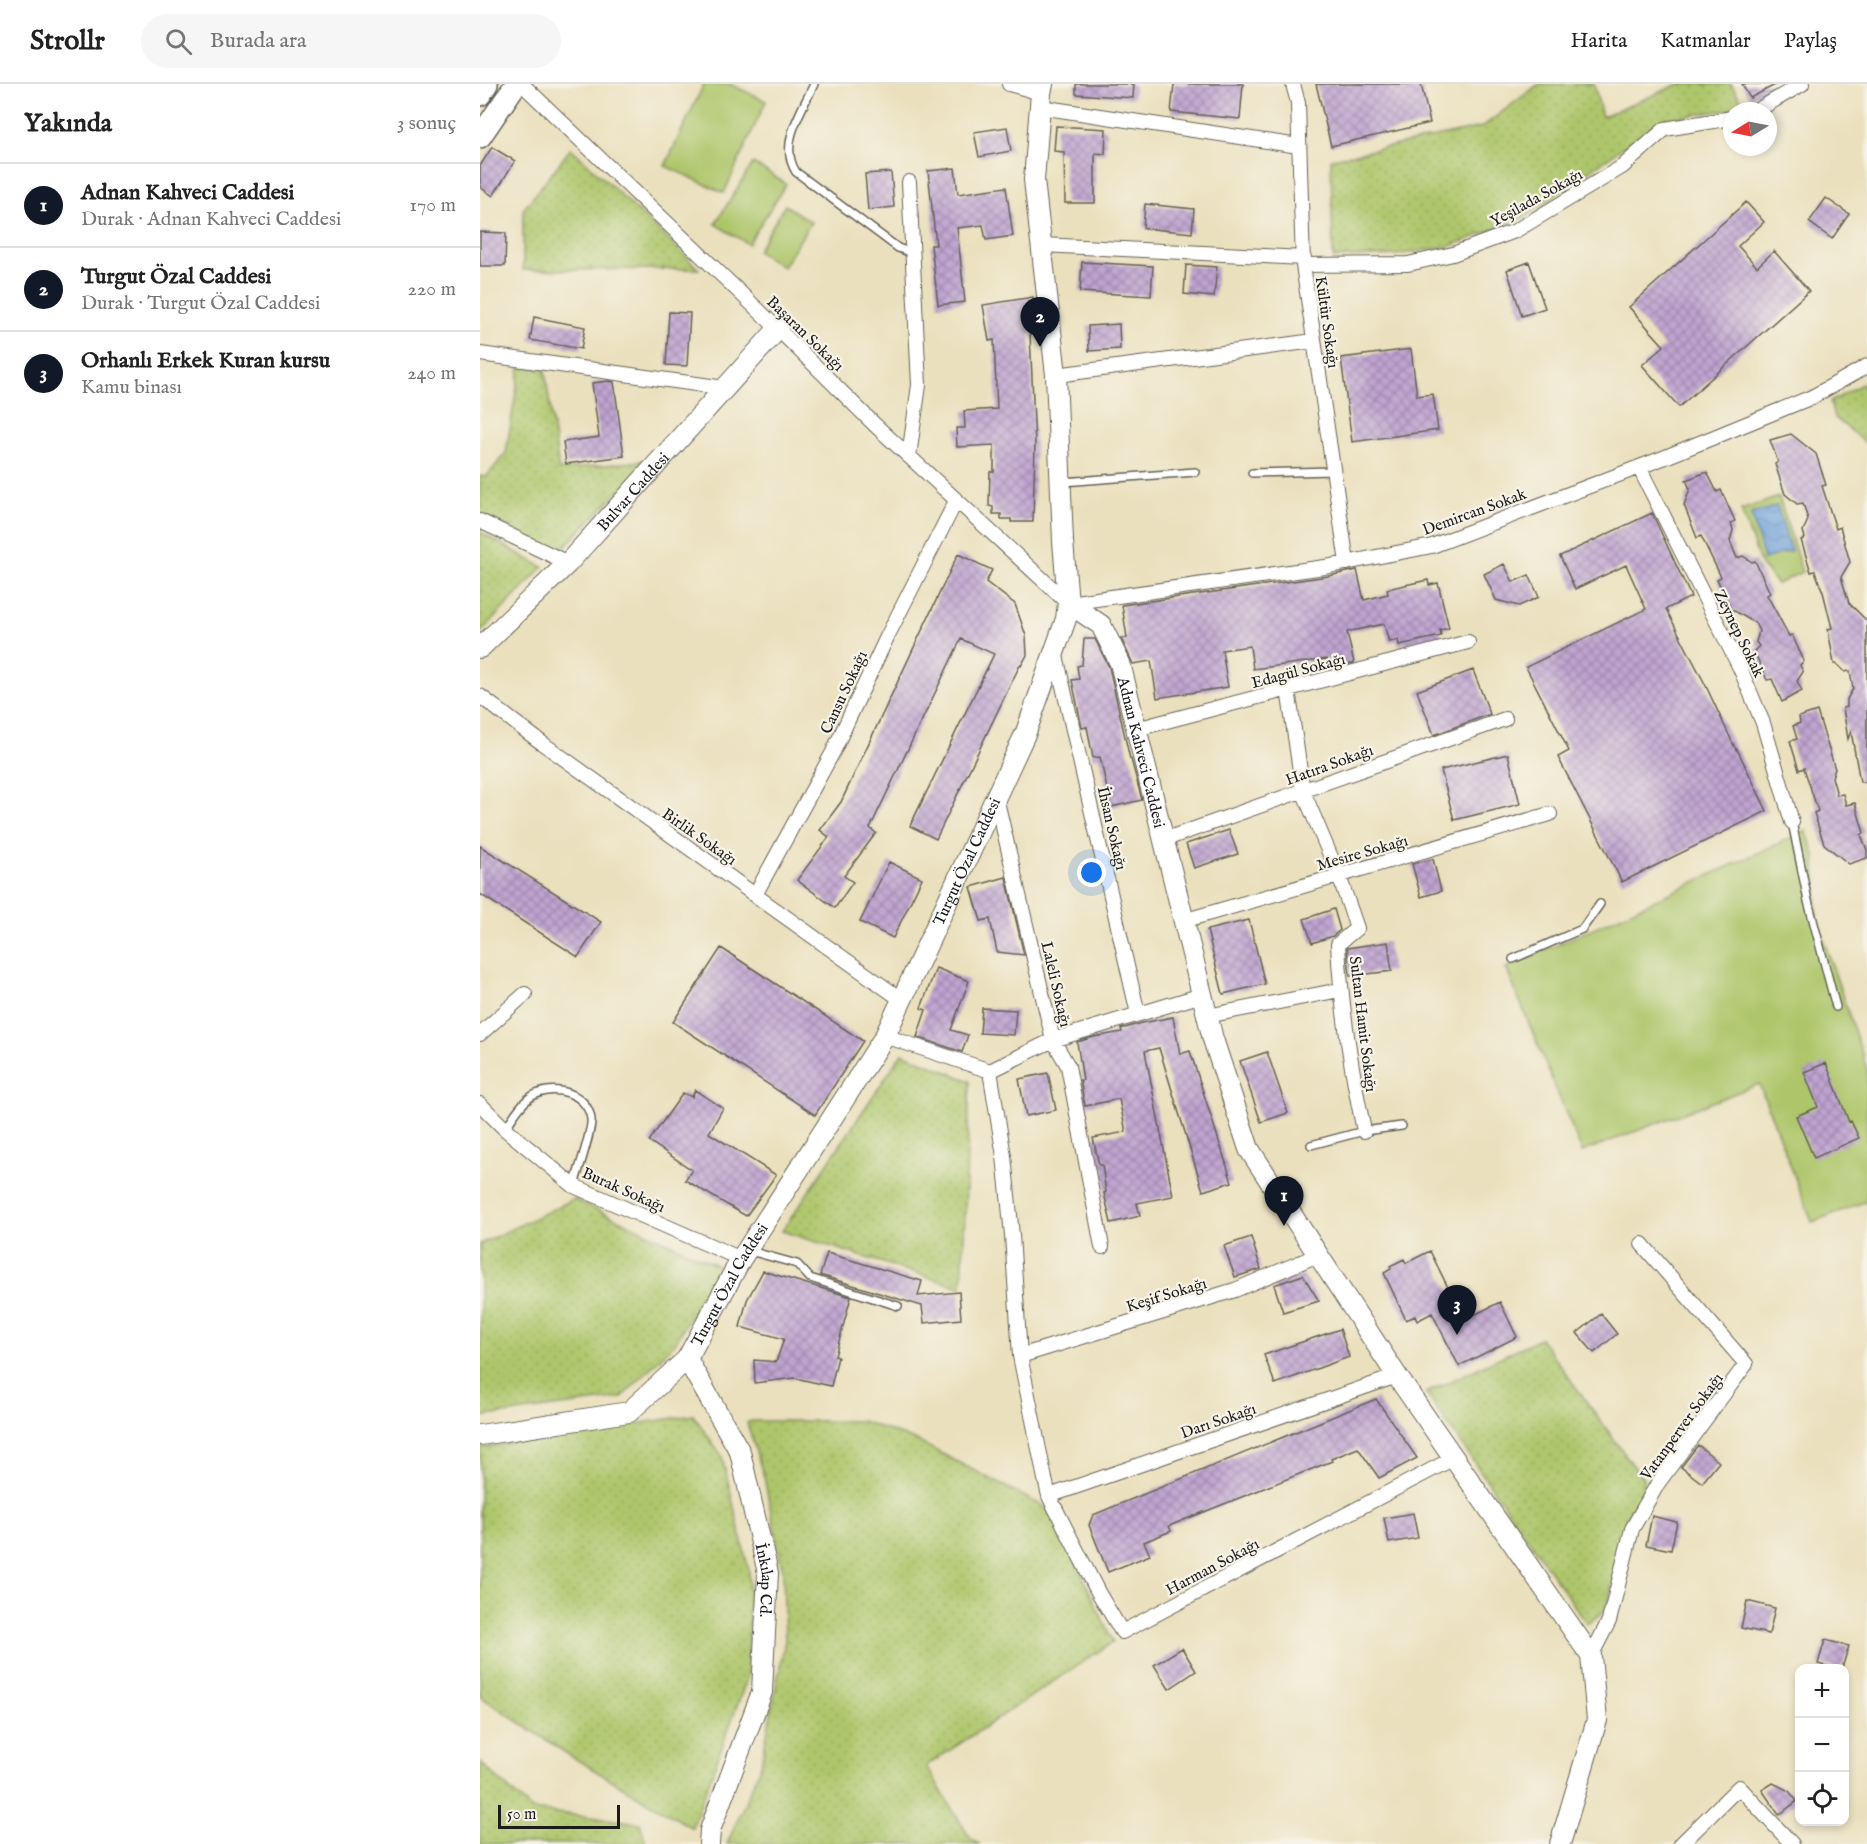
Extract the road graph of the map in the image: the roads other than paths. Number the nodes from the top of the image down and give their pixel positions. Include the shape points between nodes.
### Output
1 (487, 84) edge
2 (516, 84) edge
3 (522, 84) edge
4 (814, 84) edge
5 (1009, 84) edge
6 (1293, 84) edge
7 (1802, 84) edge
8 (1041, 94) edge
9 (480, 95) edge
10 (1771, 102) edge
11 (1723, 119) edge
12 (480, 137) edge
13 (1299, 146) junction
14 (909, 182) dead end
15 (1042, 245) junction
16 (912, 253) junction
17 (1304, 262) junction
18 (778, 329) junction
19 (1314, 340) junction
20 (480, 354) edge
21 (1867, 366) edge
22 (1056, 375) junction
23 (725, 388) junction
24 (909, 456) junction
25 (1639, 467) junction
26 (1334, 471) junction
27 (1195, 472) dead end
28 (1252, 473) dead end
29 (1060, 482) junction
30 (956, 501) junction
31 (480, 521) edge
32 (568, 563) junction
33 (1347, 563) junction
34 (1068, 603) junction
35 (1468, 642) dead end
36 (480, 648) edge
37 (1055, 650) junction
38 (1288, 689) junction
39 (480, 696) edge
40 (1505, 719) dead end
41 (1136, 729) junction
42 (1303, 790) junction
43 (996, 797) junction
44 (1550, 814) dead end
45 (1791, 822) joint
46 (1163, 840) junction
47 (1339, 876) junction
48 (755, 895) junction
49 (1600, 904) dead end
50 (1183, 921) junction
51 (1513, 959) dead end
52 (1340, 990) junction
53 (525, 994) dead end
54 (1202, 995) junction
55 (902, 1000) junction
56 (1836, 1007) dead end
57 (1138, 1014) junction
58 (1207, 1016) junction
59 (480, 1034) edge
60 (885, 1036) junction
61 (1053, 1040) junction
62 (990, 1071) junction
63 (480, 1104) edge
64 (1401, 1126) dead end
65 (505, 1129) junction
66 (1364, 1131) junction
67 (1311, 1145) dead end
68 (574, 1186) junction
69 (1642, 1244) dead end
70 (1102, 1247) dead end
71 (745, 1254) junction
72 (1318, 1255) junction
73 (898, 1306) dead end
74 (1020, 1356) junction
75 (687, 1359) junction
76 (1397, 1376) junction
77 (480, 1435) edge
78 (1454, 1458) junction
79 (1049, 1496) junction
80 (1590, 1656) junction
81 (709, 1844) edge
82 (1560, 1844) edge
83 (1681, 1844) edge
84 (1792, 1844) edge

1 - 9 main road
2 - 12 main road
3 - 18 street, Başaran Sokağı
4 - 16 lane via 790,138 788,151 796,172 898,248
5 - 8 street
6 - 13 street, Kültür Sokağı via 1298,103
7 - 10 street
8 - 13 street
8 - 15 street, Turgut Özal Caddesi via 1034,180
11 - 17 street, Yeşilada Sokağı via 1665,129 1622,167 1515,231 1453,254 1408,264
13 - 17 street, Kültür Sokağı
14 - 16 street
15 - 17 street, Yeşilada Sokağı
15 - 22 street, Turgut Özal Caddesi
16 - 24 street via 919,385
17 - 19 street, Kültür Sokağı
18 - 23 street, Bulvar Caddesi
18 - 24 street, Başaran Sokağı
19 - 22 street
19 - 26 street, Kültür Sokağı
20 - 23 street
21 - 25 street, Demircan Sokak via 1812,397
22 - 29 street, Turgut Özal Caddesi
23 - 32 street, Bulvar Caddesi
24 - 30 street, Başaran Sokağı
25 - 33 street, Demircan Sokak via 1432,546
25 - 45 street, Zeynep Sokak via 1740,668 1763,723
26 - 28 lane
26 - 33 street, Kültür Sokağı
27 - 29 lane
29 - 34 street, Turgut Özal Caddesi
30 - 34 street, Başaran Sokağı
30 - 48 street, Cansu Sokağı via 833,752
31 - 32 street
32 - 36 street, Bulvar Caddesi
33 - 34 street, Demircan Sokak
34 - 37 street, Turgut Özal Caddesi
34 - 41 street, Adnan Kahveci Caddesi via 1101,625 1120,663
35 - 38 street, Edagül Sokağı
37 - 43 street, Turgut Özal Caddesi via 1026,732
37 - 57 street, İhsan Sokağı
38 - 41 street, Edagül Sokağı
38 - 42 street, Sultan Hamit Sokağı
39 - 48 street, Birlik Sokağı
40 - 42 street, Hatıra Sokağı
41 - 46 street, Adnan Kahveci Caddesi
42 - 46 street, Hatıra Sokağı
42 - 47 street, Sultan Hamit Sokağı
43 - 55 street, Turgut Özal Caddesi
43 - 61 street, Laleli Sokağı
44 - 47 street, Mesire Sokağı
45 - 56 lane
46 - 50 street, Adnan Kahveci Caddesi
47 - 50 street, Mesire Sokağı
47 - 52 street, Sultan Hamit Sokağı via 1357,928 1338,944
48 - 55 street, Birlik Sokağı
49 - 51 lane via 1582,929
50 - 54 street, Adnan Kahveci Caddesi
52 - 58 street
52 - 66 street, Sultan Hamit Sokağı
53 - 59 street
54 - 57 street
54 - 58 street, Adnan Kahveci Caddesi
55 - 60 street, Turgut Özal Caddesi
57 - 61 street
58 - 72 street, Adnan Kahveci Caddesi via 1250,1149
60 - 62 street
60 - 71 street, Turgut Özal Caddesi
61 - 62 street
61 - 70 street, Laleli Sokağı via 1068,1066
62 - 74 street via 1004,1156
63 - 65 street, Burak Sokağı
64 - 66 lane
65 - 68 street, Burak Sokağı
65 - 68 lane via 527,1100 540,1093 564,1091 581,1100 592,1121
66 - 67 lane
68 - 71 street, Burak Sokağı
69 - 80 street, Vatanperver Sokağı via 1746,1364 1658,1483 1632,1528 1610,1621
71 - 73 lane via 797,1264 810,1278
71 - 75 street, Turgut Özal Caddesi
72 - 74 street, Keşif Sokağı via 1235,1290
72 - 76 street, Adnan Kahveci Caddesi
74 - 79 street
75 - 77 street, Turgut Özal Caddesi via 628,1412
75 - 81 street, İnkılap Cd. via 740,1452 768,1573 762,1692 710,1830
76 - 78 street, Adnan Kahveci Caddesi
76 - 79 street, Darı Sokağı
78 - 79 street, Harman Sokağı via 1122,1632
78 - 80 street, Adnan Kahveci Caddesi
80 - 82 street, Adnan Kahveci Caddesi via 1597,1720
83 - 84 street via 1739,1787

